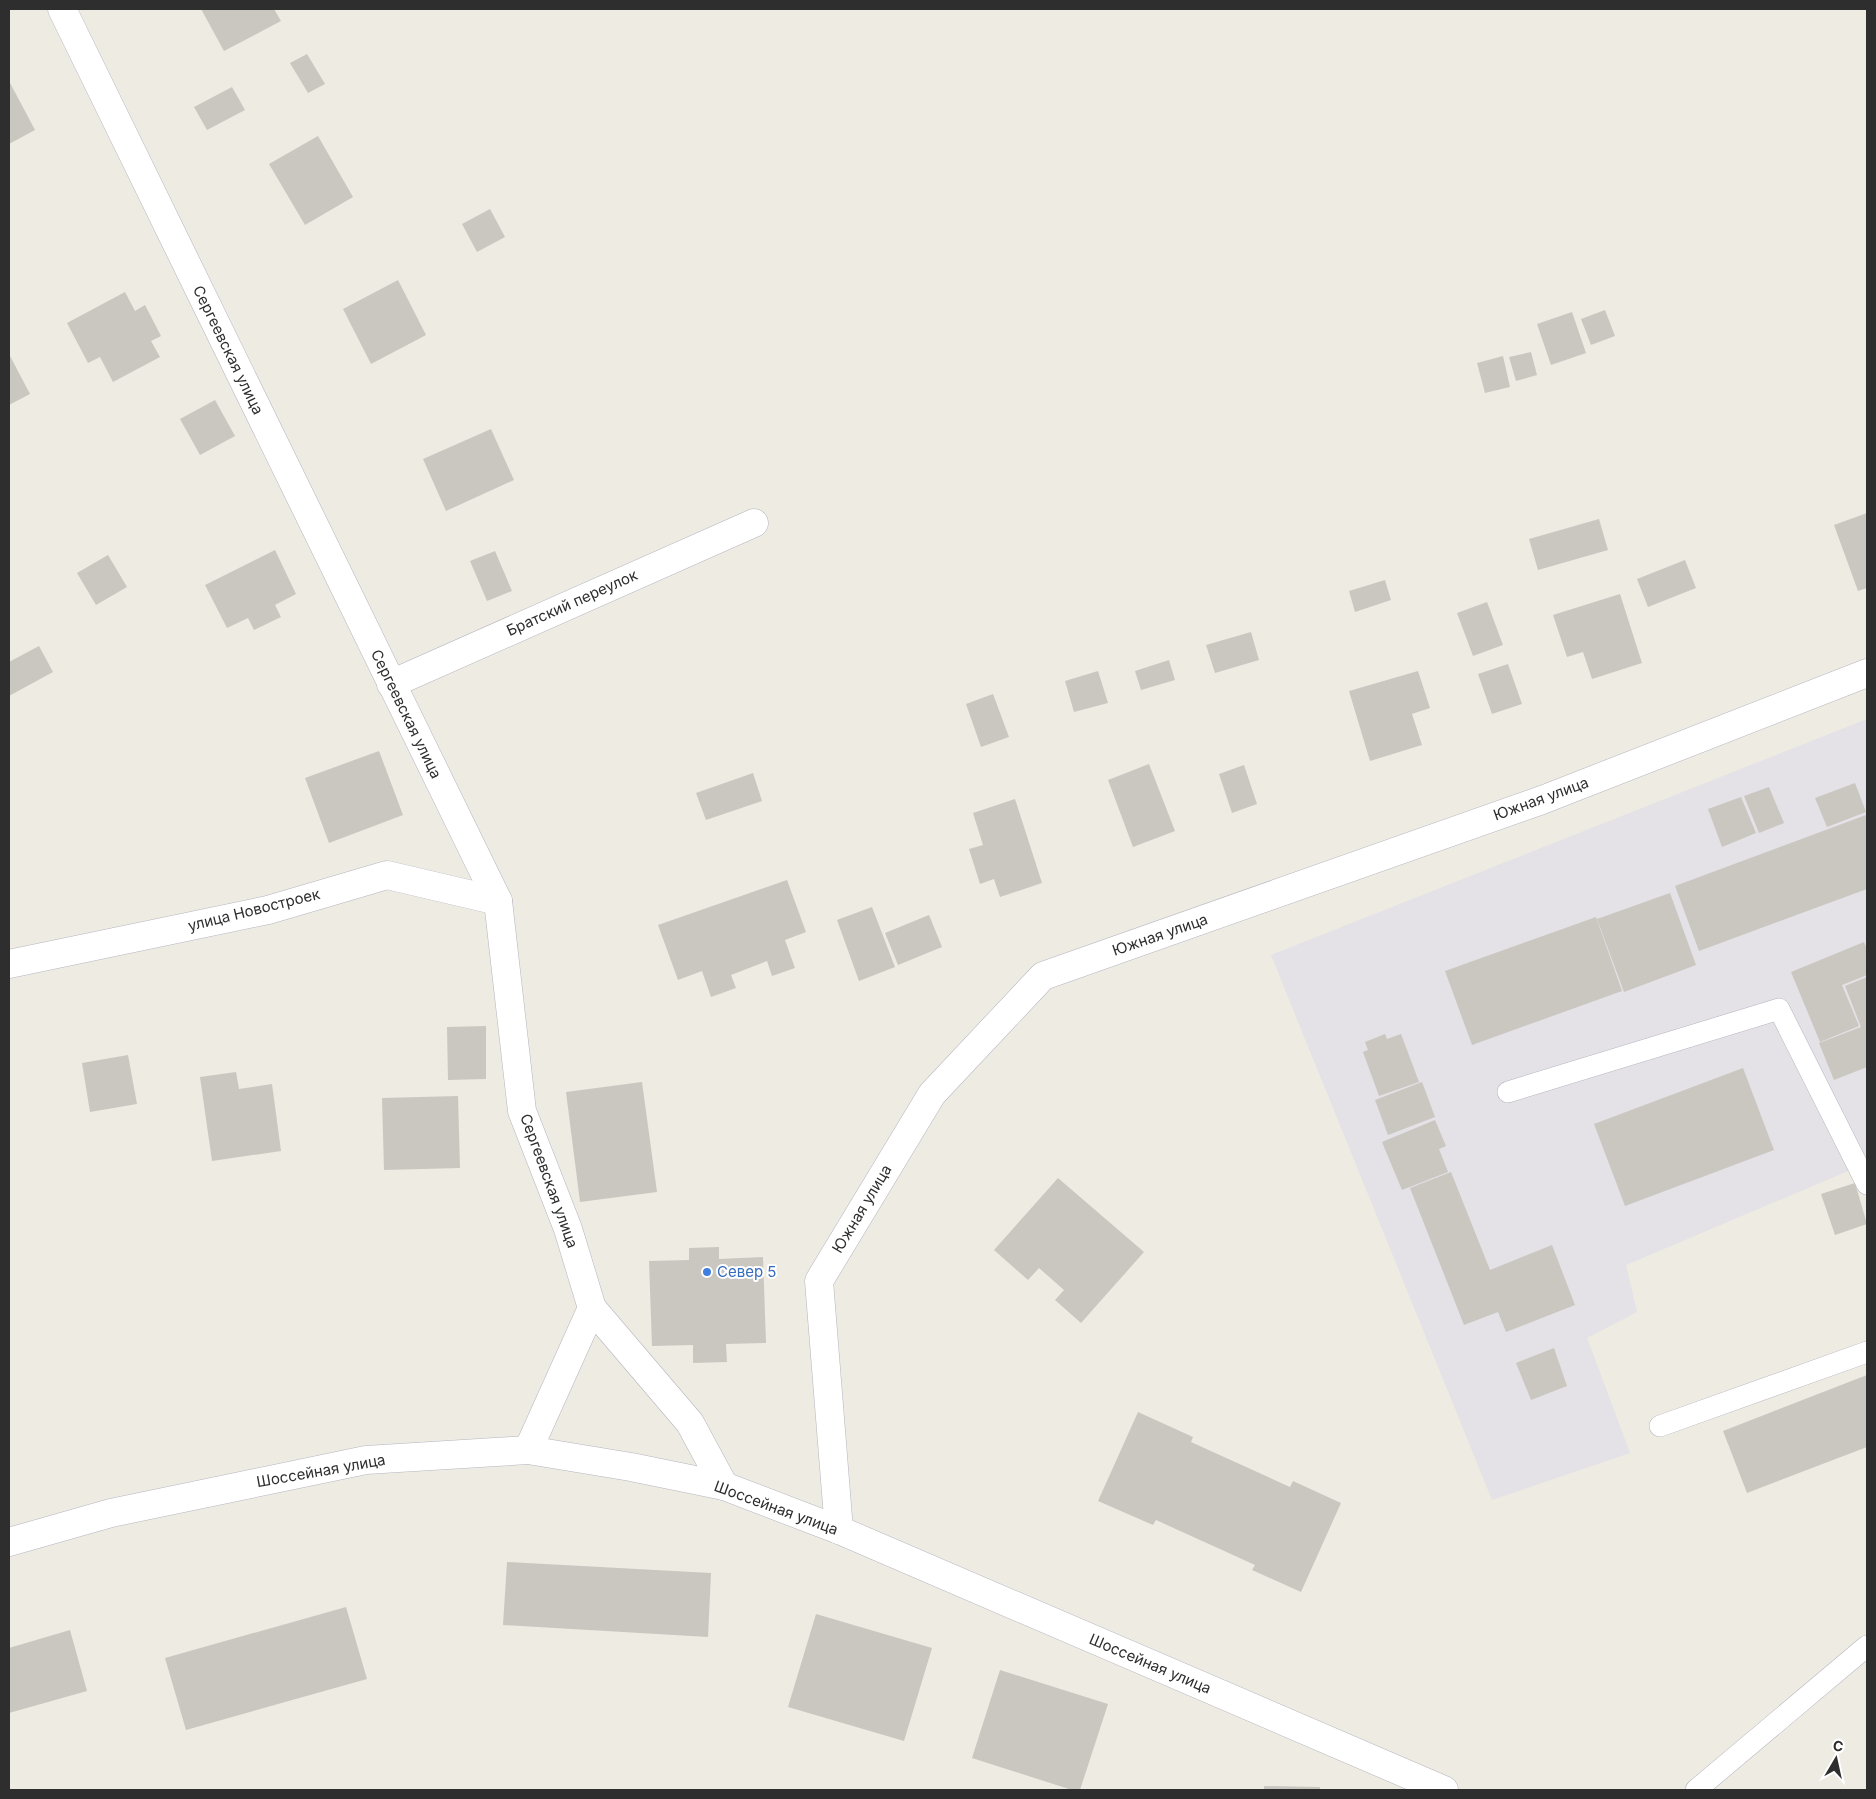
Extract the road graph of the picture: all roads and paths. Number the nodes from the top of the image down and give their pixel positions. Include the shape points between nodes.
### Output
1 (62, 9) edge
2 (754, 523) dead end
3 (1867, 673) edge
4 (391, 684) junction
5 (498, 901) junction
6 (9, 964) edge
7 (1508, 1092) dead end
8 (1867, 1184) edge
9 (592, 1308) junction
10 (1867, 1352) edge
11 (1660, 1426) dead end
12 (528, 1450) junction
13 (724, 1486) junction
14 (839, 1530) junction
15 (9, 1542) edge
16 (1867, 1646) edge
17 (1444, 1790) edge
18 (1696, 1790) edge

1 - 4 street, Сергеевская улица
2 - 4 street, Братский переулок
3 - 14 street, Южная улица via 1542,800 1043,976 932,1094 819,1281
4 - 5 street, Сергеевская улица
5 - 6 street, улица Новостроек via 387,875 268,910
5 - 9 street, Сергеевская улица via 522,1111 568,1230
7 - 8 lane via 1779,1009
9 - 12 street
9 - 13 street via 690,1423
10 - 11 lane
12 - 13 street, Шоссейная улица
12 - 15 street, Шоссейная улица via 366,1460 110,1513
13 - 14 street, Шоссейная улица
14 - 17 street, Шоссейная улица
16 - 18 lane

